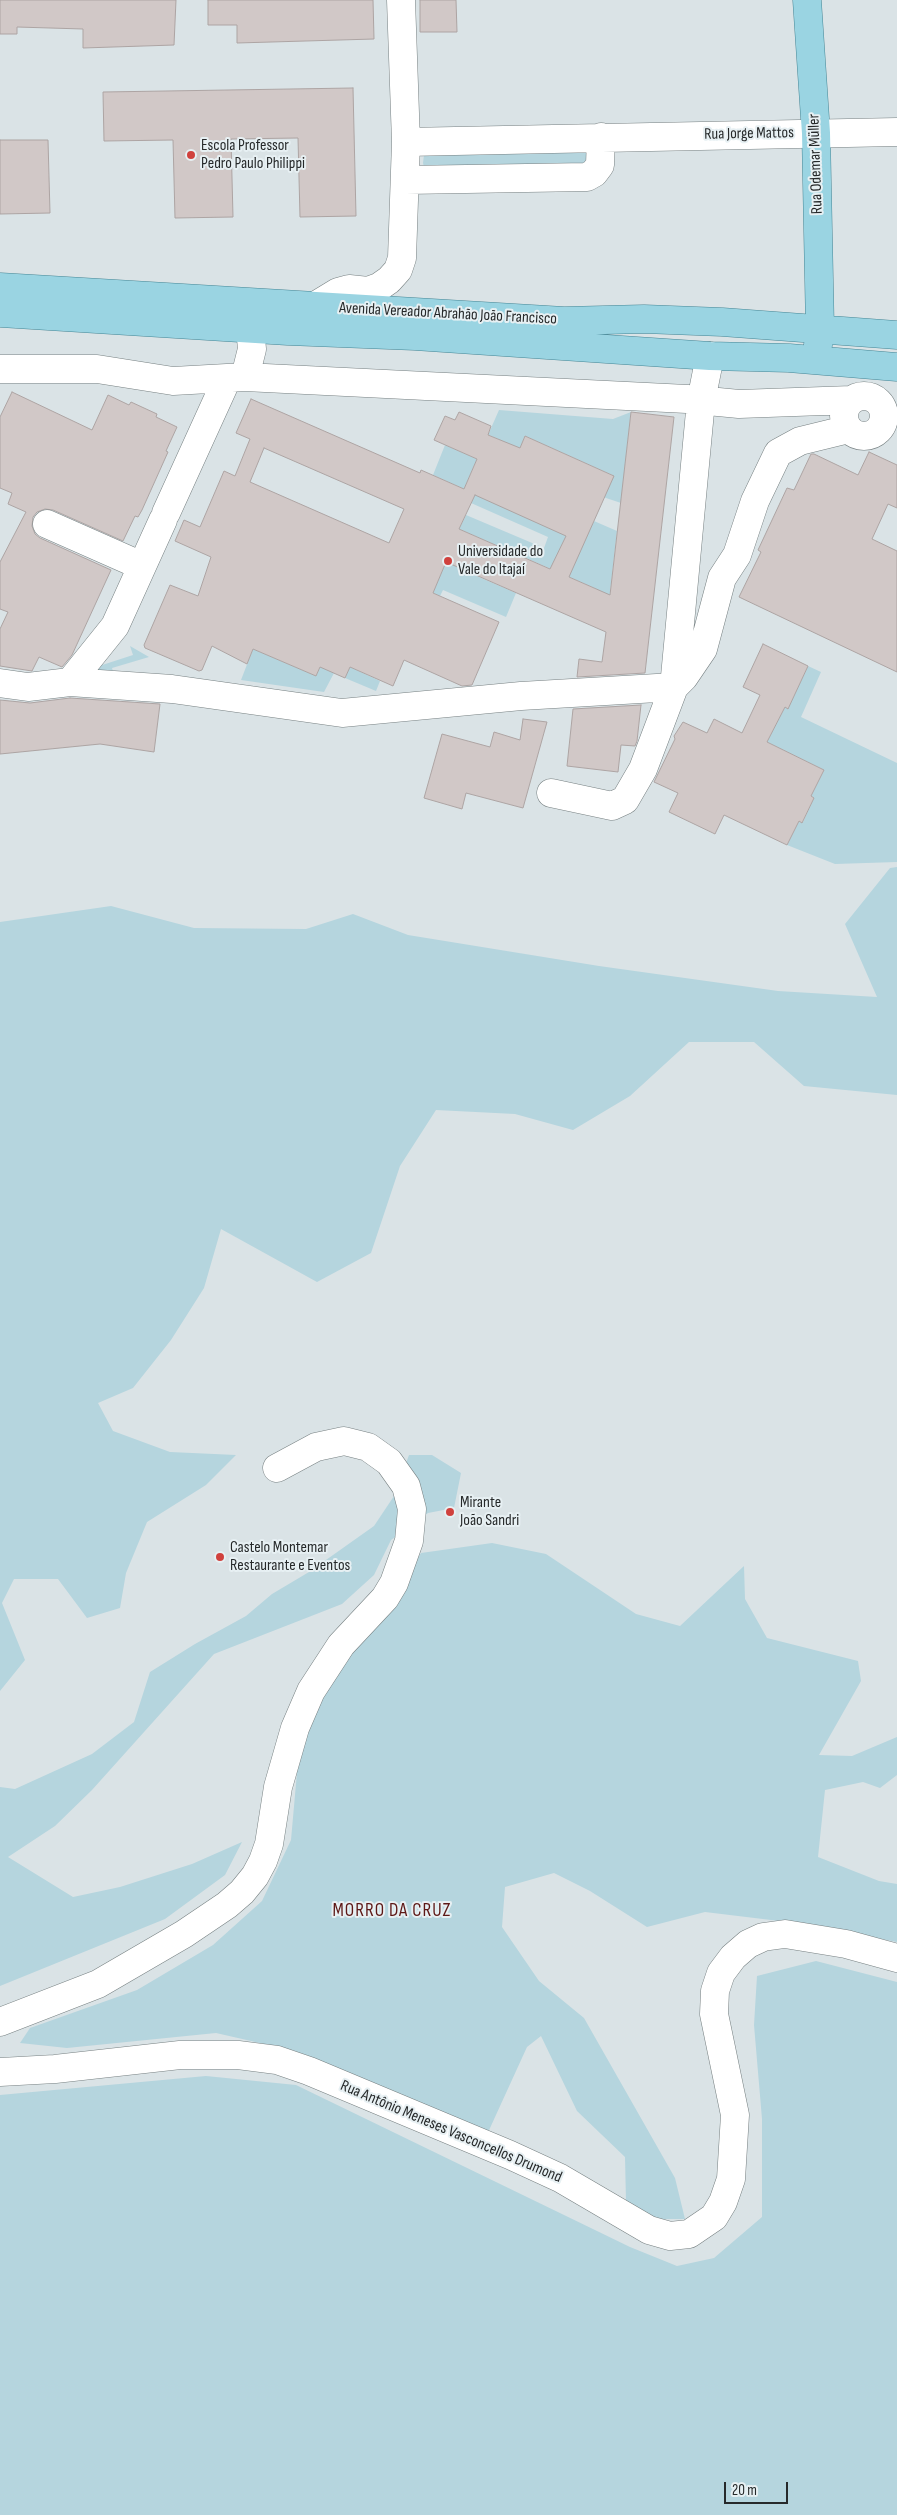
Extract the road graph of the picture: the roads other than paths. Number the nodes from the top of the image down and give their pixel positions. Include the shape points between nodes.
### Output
1 (401, 0) edge
2 (807, 0) edge
3 (897, 132) edge
4 (816, 133) junction
5 (601, 137) junction
6 (406, 142) junction
7 (406, 180) junction
8 (0, 287) edge
9 (315, 306) junction
10 (0, 313) edge
11 (250, 328) junction
12 (820, 329) junction
13 (897, 335) edge
14 (710, 356) junction
15 (802, 359) junction
16 (897, 366) edge
17 (0, 369) edge
18 (236, 378) junction
19 (852, 400) junction
20 (701, 401) junction
21 (888, 404) edge
22 (849, 429) junction
23 (887, 431) edge
24 (47, 524) dead end
25 (142, 566) junction
26 (70, 682) junction
27 (0, 683) edge
28 (674, 686) junction
29 (550, 793) dead end
30 (277, 1468) dead end
31 (897, 1958) edge
32 (0, 2022) edge
33 (0, 2072) edge

1 - 6 street
2 - 4 main road, Rua Odemar Müller
3 - 4 street, Rua Jorge Mattos
4 - 5 street, Rua Jorge Mattos
4 - 12 main road, Rua Odemar Müller
5 - 6 street, Rua Jorge Mattos
5 - 7 street via 600,165 594,173 586,176
6 - 7 street
7 - 9 street via 402,258 398,270 379,287 368,291 338,292
8 - 9 main road, Avenida Vereador Abrahão João Francisco
9 - 12 main road, Avenida Vereador Abrahão João Francisco via 564,321 663,319
10 - 11 main road, Avenida Vereador Abrahão João Francisco
11 - 14 main road, Avenida Vereador Abrahão João Francisco
11 - 18 street via 252,349
12 - 13 main road, Avenida Vereador Abrahão João Francisco
12 - 15 main road, Rua Odemar Müller
14 - 15 main road, Avenida Vereador Abrahão João Francisco
14 - 20 street
15 - 16 main road
17 - 18 street via 97,369 173,381
18 - 20 street
18 - 25 street
19 - 20 street via 739,404
19 - 21 street via 866,396
19 - 22 street via 844,414
20 - 28 street
21 - 23 street via 884,418
22 - 23 street via 862,436
22 - 28 street via 800,441 778,453 755,501 737,555 722,578 703,649
24 - 25 street
25 - 26 street via 111,632 94,648 86,664
26 - 27 street via 28,687
26 - 28 street via 172,689 342,712
28 - 29 street via 643,769 625,800 612,806
30 - 32 street via 316,1447 344,1441 368,1446 389,1462 406,1486 412,1509 408,1541 394,1583 385,1598 340,1645 311,1691 295,1728 278,1787 269,1844 263,1861 242,1892 184,1934 98,1984
31 - 33 street, Rua Antônio Meneses Vasconcellos Drumond via 846,1944 785,1934 763,1937 733,1956 721,1973 714,1998 714,2014 735,2115 731,2179 714,2217 689,2234 670,2236 649,2230 560,2178 510,2155 309,2070 276,2060 238,2055 180,2054

